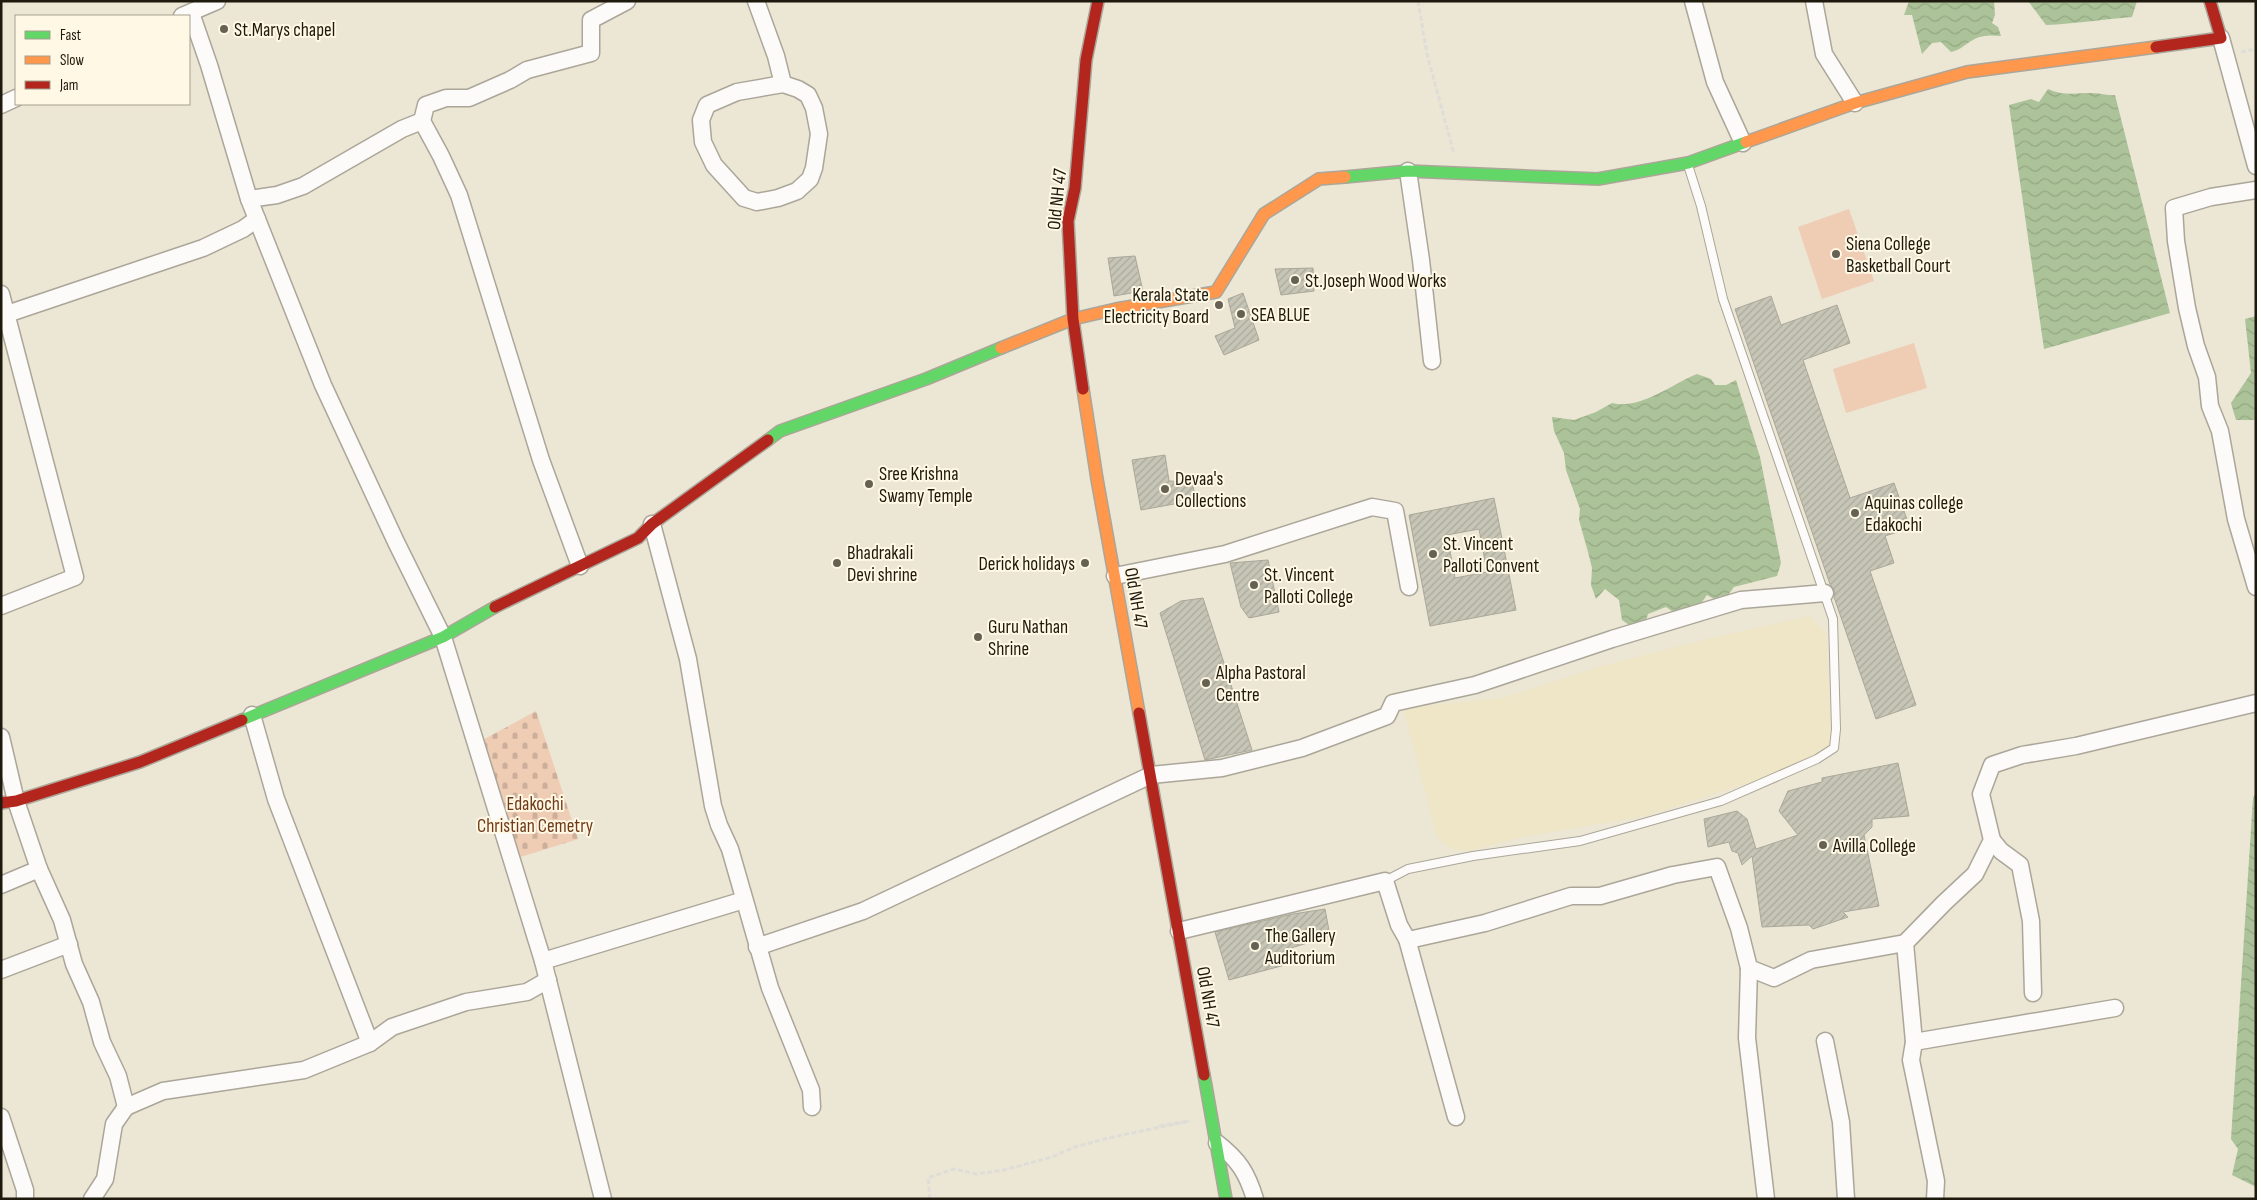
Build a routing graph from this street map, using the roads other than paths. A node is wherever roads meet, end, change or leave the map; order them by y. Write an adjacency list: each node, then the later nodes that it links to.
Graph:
1 (217, 1): 8 (street)
2 (627, 1): 15 (street)
3 (756, 1): 11 (street)
4 (1098, 1): 25 (street, Old NH 47)
5 (1693, 1): 16 (street)
6 (1814, 1): 13 (street)
7 (2210, 1): 10 (street)
8 (187, 14)
9 (190, 21): 21 (street)
10 (2221, 38): 13 (street); 18 (street)
11 (783, 84): 11 (street)
12 (15, 99): 14 (street)
13 (1855, 103): 16 (street)
14 (1, 106)
15 (422, 121): 21 (street); 28 (street)
16 (1742, 144): 17 (street)
17 (1688, 163): 19 (street); 32 (lane)
18 (2256, 166)
19 (1408, 171): 25 (street); 26 (street)
20 (2256, 190): 31 (street)
21 (249, 199): 22 (street)
22 (257, 220): 24 (street); 34 (street)
23 (1, 294): 24 (street)
24 (4, 316): 33 (street)
25 (1073, 319): 27 (street); 29 (street, Old NH 47)
26 (1432, 361)
27 (652, 524): 28 (street); 44 (street)
28 (580, 566): 34 (street)
29 (1115, 576): 30 (street); 38 (street, Old NH 47)
30 (1410, 587)
31 (2256, 587)
32 (1824, 593): 38 (street); 42 (lane)
33 (1, 606)
34 (443, 637): 36 (street); 50 (street)
35 (2256, 702): 40 (street)
36 (252, 715): 39 (street); 58 (street)
37 (1, 737): 39 (street)
38 (1152, 775): 45 (street, Old NH 47); 49 (street)
39 (9, 802): 41 (street)
40 (1992, 840): 48 (street); 54 (street)
41 (39, 869): 43 (street); 47 (street)
42 (1385, 881): 45 (street); 46 (street)
43 (1, 885)
44 (744, 900): 49 (street); 50 (street)
45 (1179, 932): 63 (street, Old NH 47)
46 (1407, 939): 51 (street); 62 (street)
47 (69, 944): 52 (street); 59 (street)
48 (1905, 944): 51 (street); 57 (street)
49 (757, 947): 60 (street)
50 (543, 961): 53 (street)
51 (1749, 968): 70 (street)
52 (1, 970)
53 (548, 980): 58 (street); 66 (street)
54 (2032, 993)
55 (2115, 1008): 57 (street)
56 (1825, 1041): 71 (street)
57 (1914, 1042): 72 (street)
58 (370, 1044): 59 (street)
59 (126, 1107): 65 (street)
60 (812, 1107)
61 (1, 1117): 64 (street)
62 (1456, 1117)
63 (1218, 1143): 67 (street); 68 (street, Old NH 47); 69 (street)
64 (25, 1199)
65 (92, 1199)
66 (603, 1199)
67 (1213, 1199)
68 (1226, 1199)
69 (1255, 1199)
70 (1766, 1199)
71 (1846, 1199)
72 (1935, 1199)

